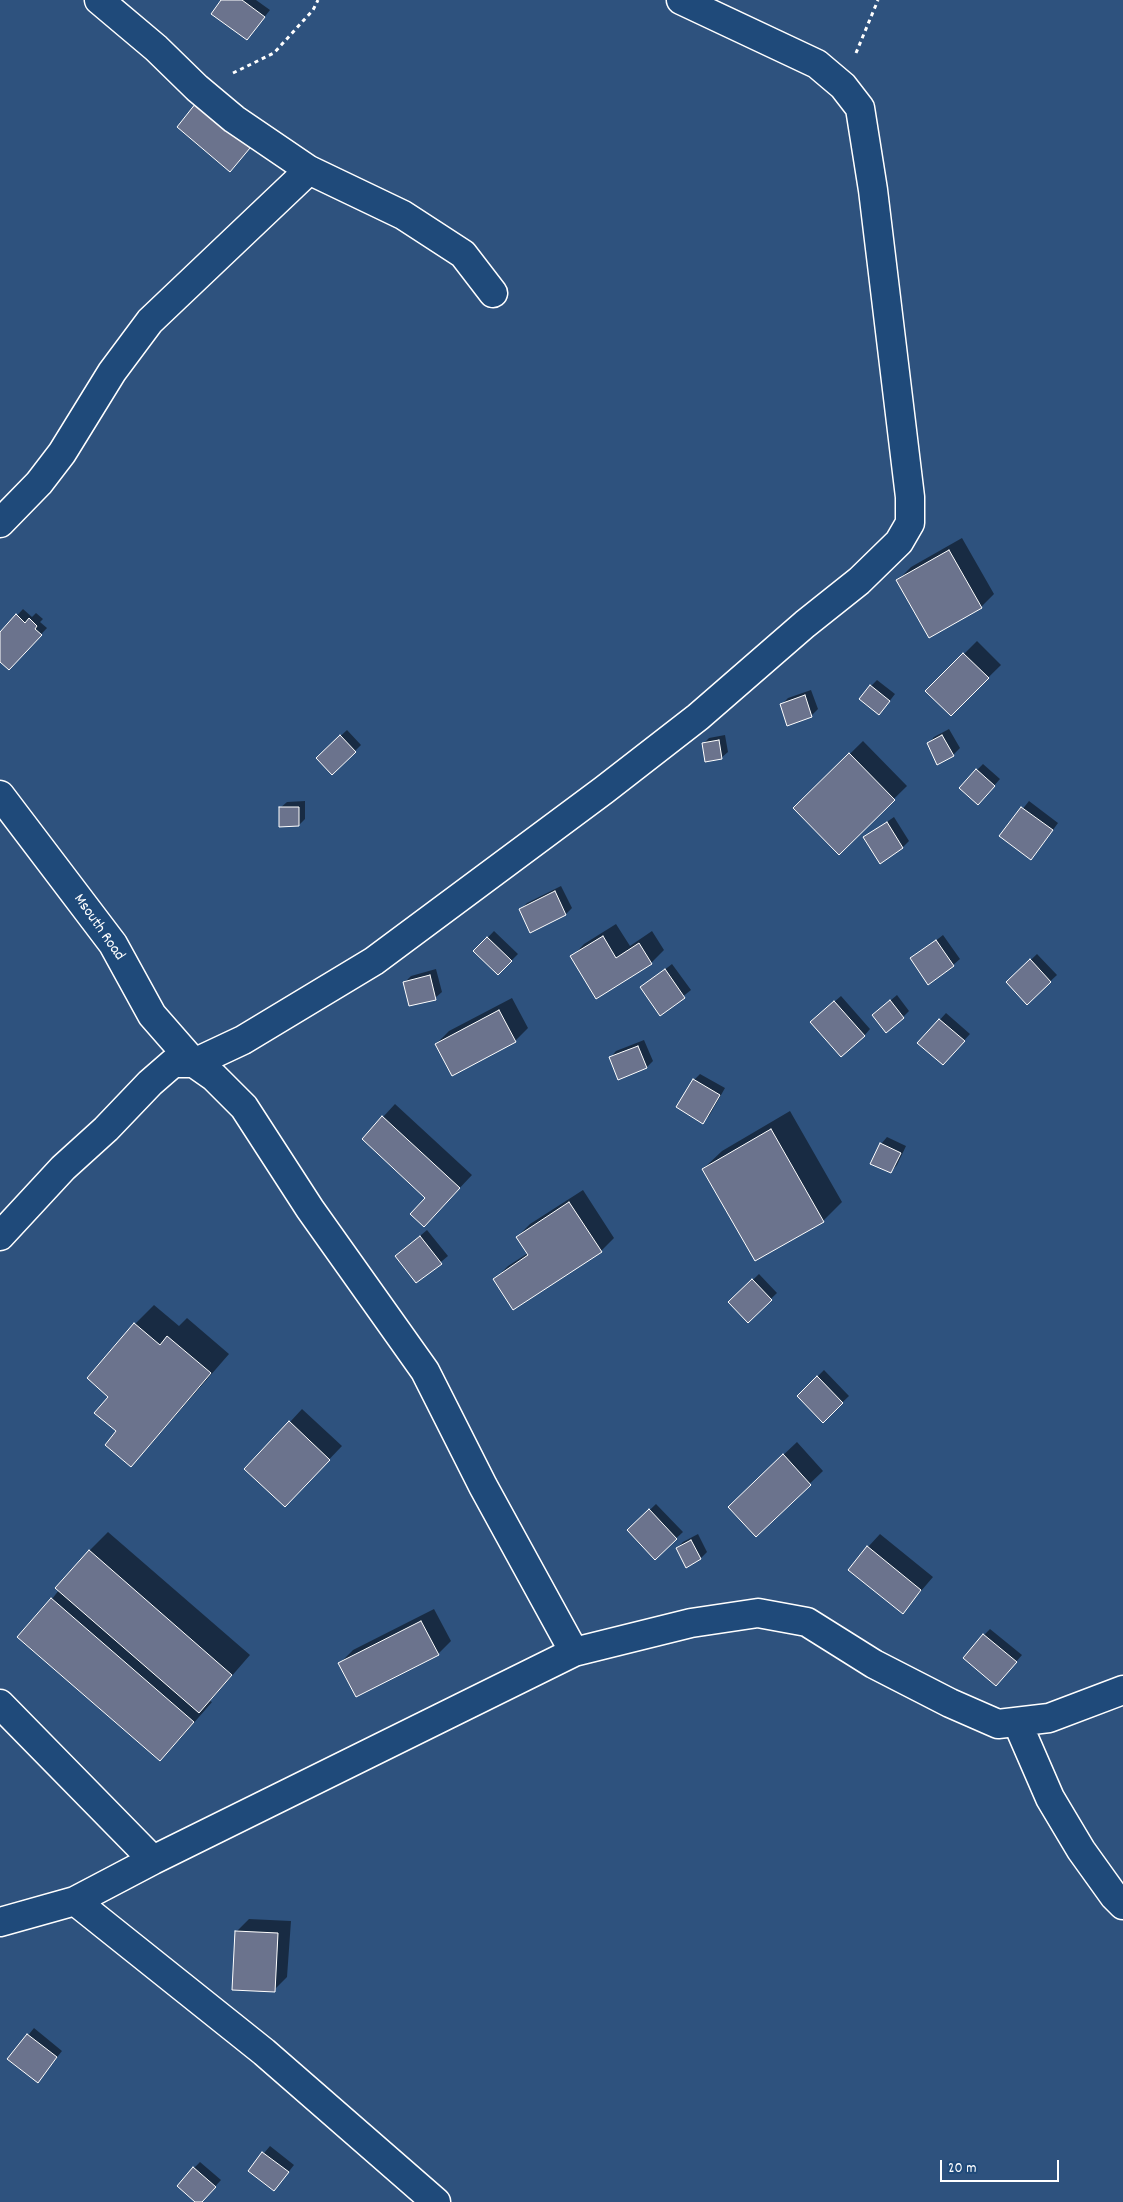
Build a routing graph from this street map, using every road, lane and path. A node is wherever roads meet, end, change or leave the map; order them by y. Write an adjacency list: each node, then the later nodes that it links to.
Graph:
1 (99, 0): 6 (street)
2 (318, 0): 6 (path)
3 (681, 0): 5 (street)
4 (878, 0): 5 (path)
5 (842, 86): 11 (street)
6 (198, 88): 7 (street)
7 (309, 170): 8 (street); 9 (street)
8 (494, 293)
9 (0, 523)
10 (0, 795): 11 (street, Msouth Road)
11 (194, 1063): 12 (street); 13 (street, Msouth Road)
12 (0, 1236)
13 (574, 1652): 16 (street); 17 (street)
14 (1123, 1690): 16 (street)
15 (0, 1704): 17 (street)
16 (1017, 1722): 19 (street)
17 (152, 1860): 18 (street)
18 (75, 1901): 20 (street); 21 (street)
19 (1123, 1905)
20 (0, 1922)
21 (421, 2197)

